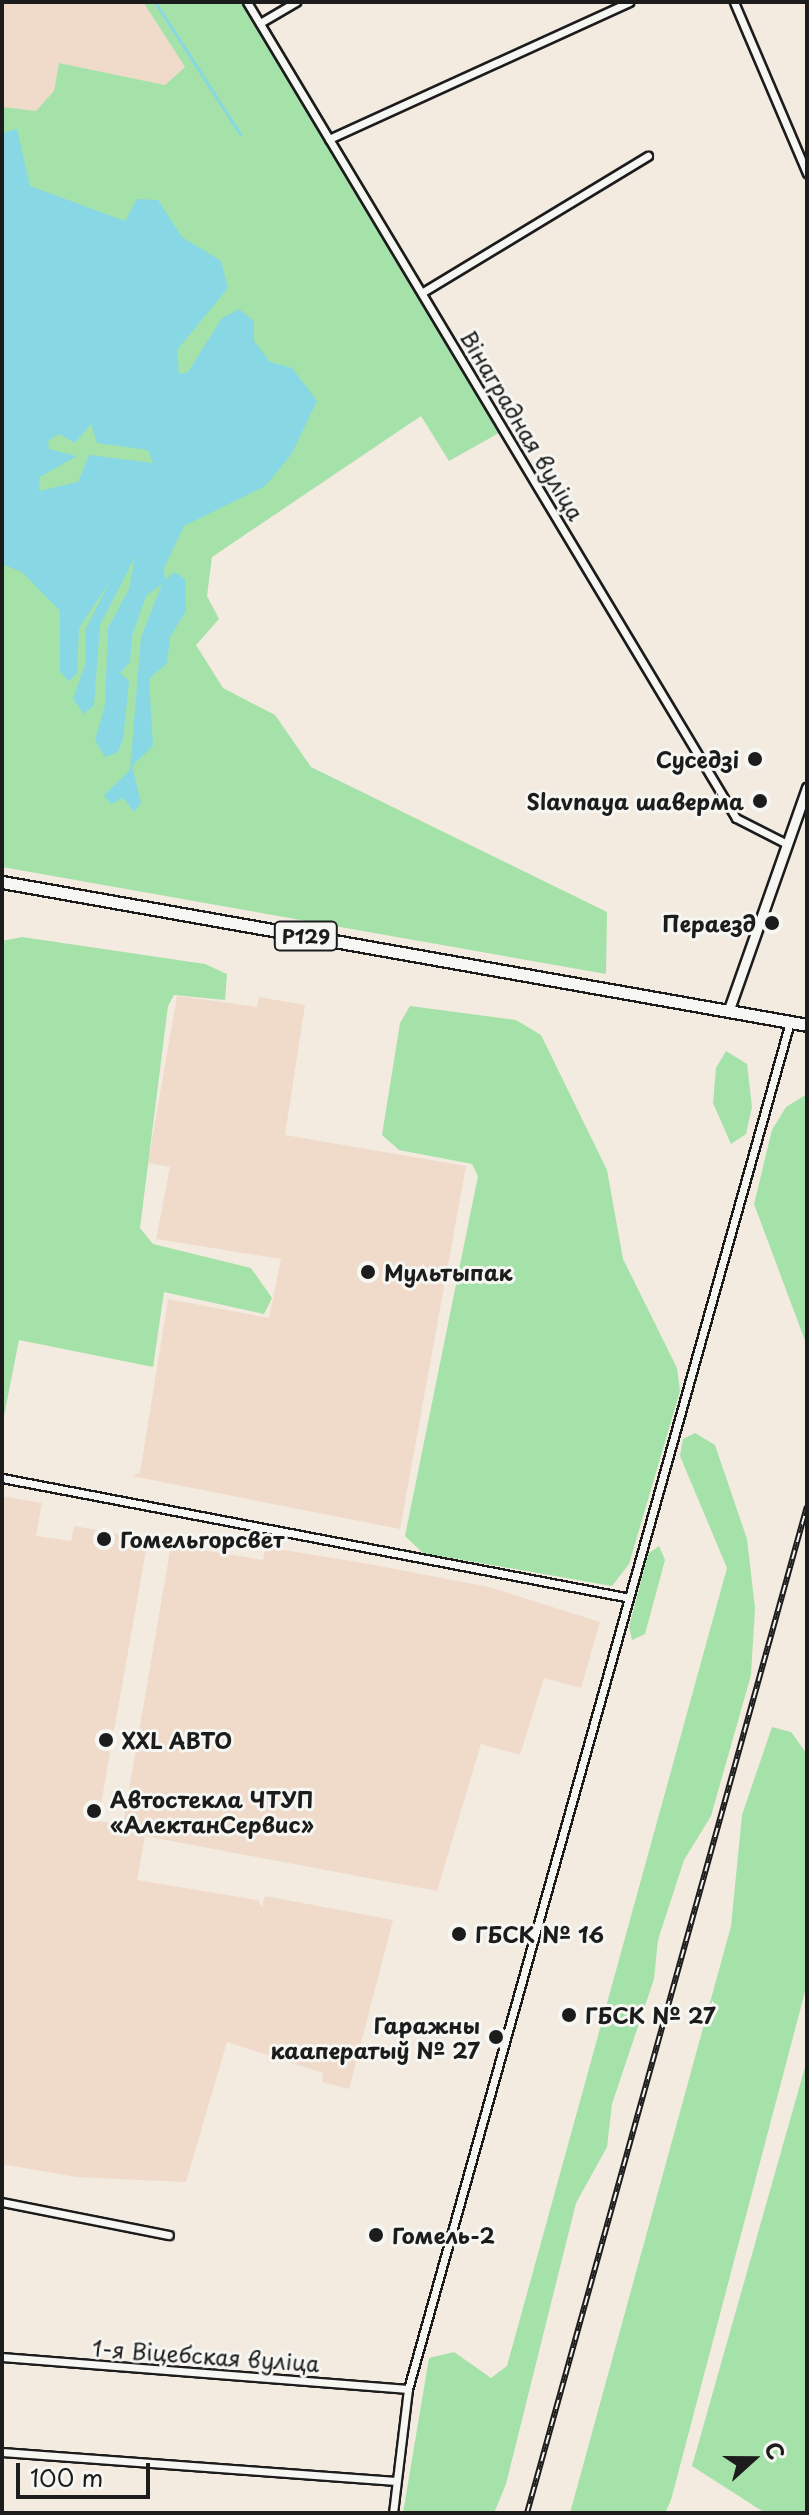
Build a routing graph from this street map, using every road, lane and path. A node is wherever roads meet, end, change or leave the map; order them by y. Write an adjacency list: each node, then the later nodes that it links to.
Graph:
1 (247, 2): 5 (street, Вінаградная вуліца)
2 (296, 2): 5 (street)
3 (629, 2): 6 (street)
4 (734, 2): 8 (street)
5 (260, 23): 6 (street, Вінаградная вуліца)
6 (329, 139): 9 (street, Вінаградная вуліца)
7 (648, 156): 9 (street)
8 (807, 173)
9 (423, 292): 11 (street, Вінаградная вуліца)
10 (807, 788): 11 (street)
11 (787, 844): 13 (street)
12 (2, 882): 13 (main road, Р129)
13 (728, 1012): 14 (main road, Р129)
14 (790, 1022): 15 (main road, Р129); 17 (street)
15 (807, 1025)
16 (2, 1478): 17 (street)
17 (625, 1597): 21 (street)
18 (2, 2202): 19 (street)
19 (169, 2235)
20 (2, 2357): 21 (street, 1-я Віцебская вуліца)
21 (408, 2389): 23 (street)
22 (2, 2452): 23 (street)
23 (396, 2481): 24 (street)
24 (393, 2513)

